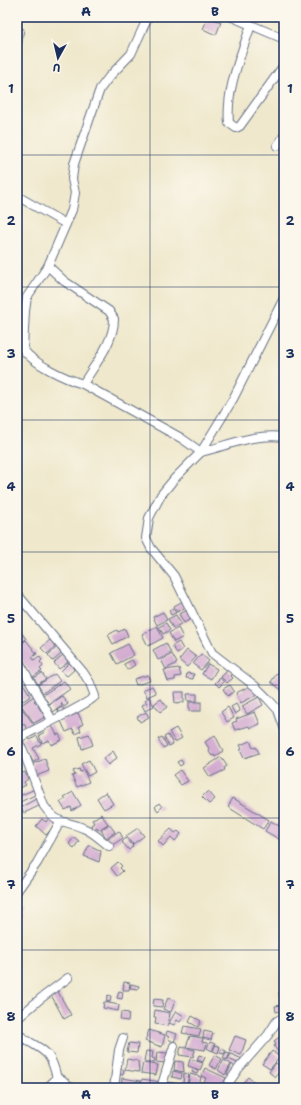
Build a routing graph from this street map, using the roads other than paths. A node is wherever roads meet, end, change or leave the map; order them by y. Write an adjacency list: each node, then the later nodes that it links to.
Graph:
1 (148, 17): 9 (street)
2 (232, 17): 3 (street)
3 (251, 26): 4 (street); 5 (street)
4 (284, 39)
5 (284, 65)
6 (284, 136): 7 (street)
7 (277, 146)
8 (17, 196): 9 (street)
9 (66, 224): 10 (street)
10 (48, 266): 12 (street); 12 (street)
11 (284, 298): 14 (street)
12 (83, 384): 14 (street)
13 (284, 437): 14 (street)
14 (201, 452): 18 (street)
15 (17, 594): 17 (street)
16 (17, 658): 17 (street)
17 (52, 720): 19 (street)
18 (284, 727)
19 (17, 740): 20 (street)
20 (60, 822): 21 (street); 22 (street)
21 (109, 846)
22 (17, 891)
23 (68, 978): 25 (street)
24 (284, 1017): 34 (street)
25 (17, 1019)
26 (17, 1033): 29 (street)
27 (123, 1038): 32 (street)
28 (174, 1046): 33 (street)
29 (57, 1079): 30 (street); 31 (street)
30 (47, 1088)
31 (72, 1088)
32 (114, 1088)
33 (161, 1088)
34 (225, 1088)

